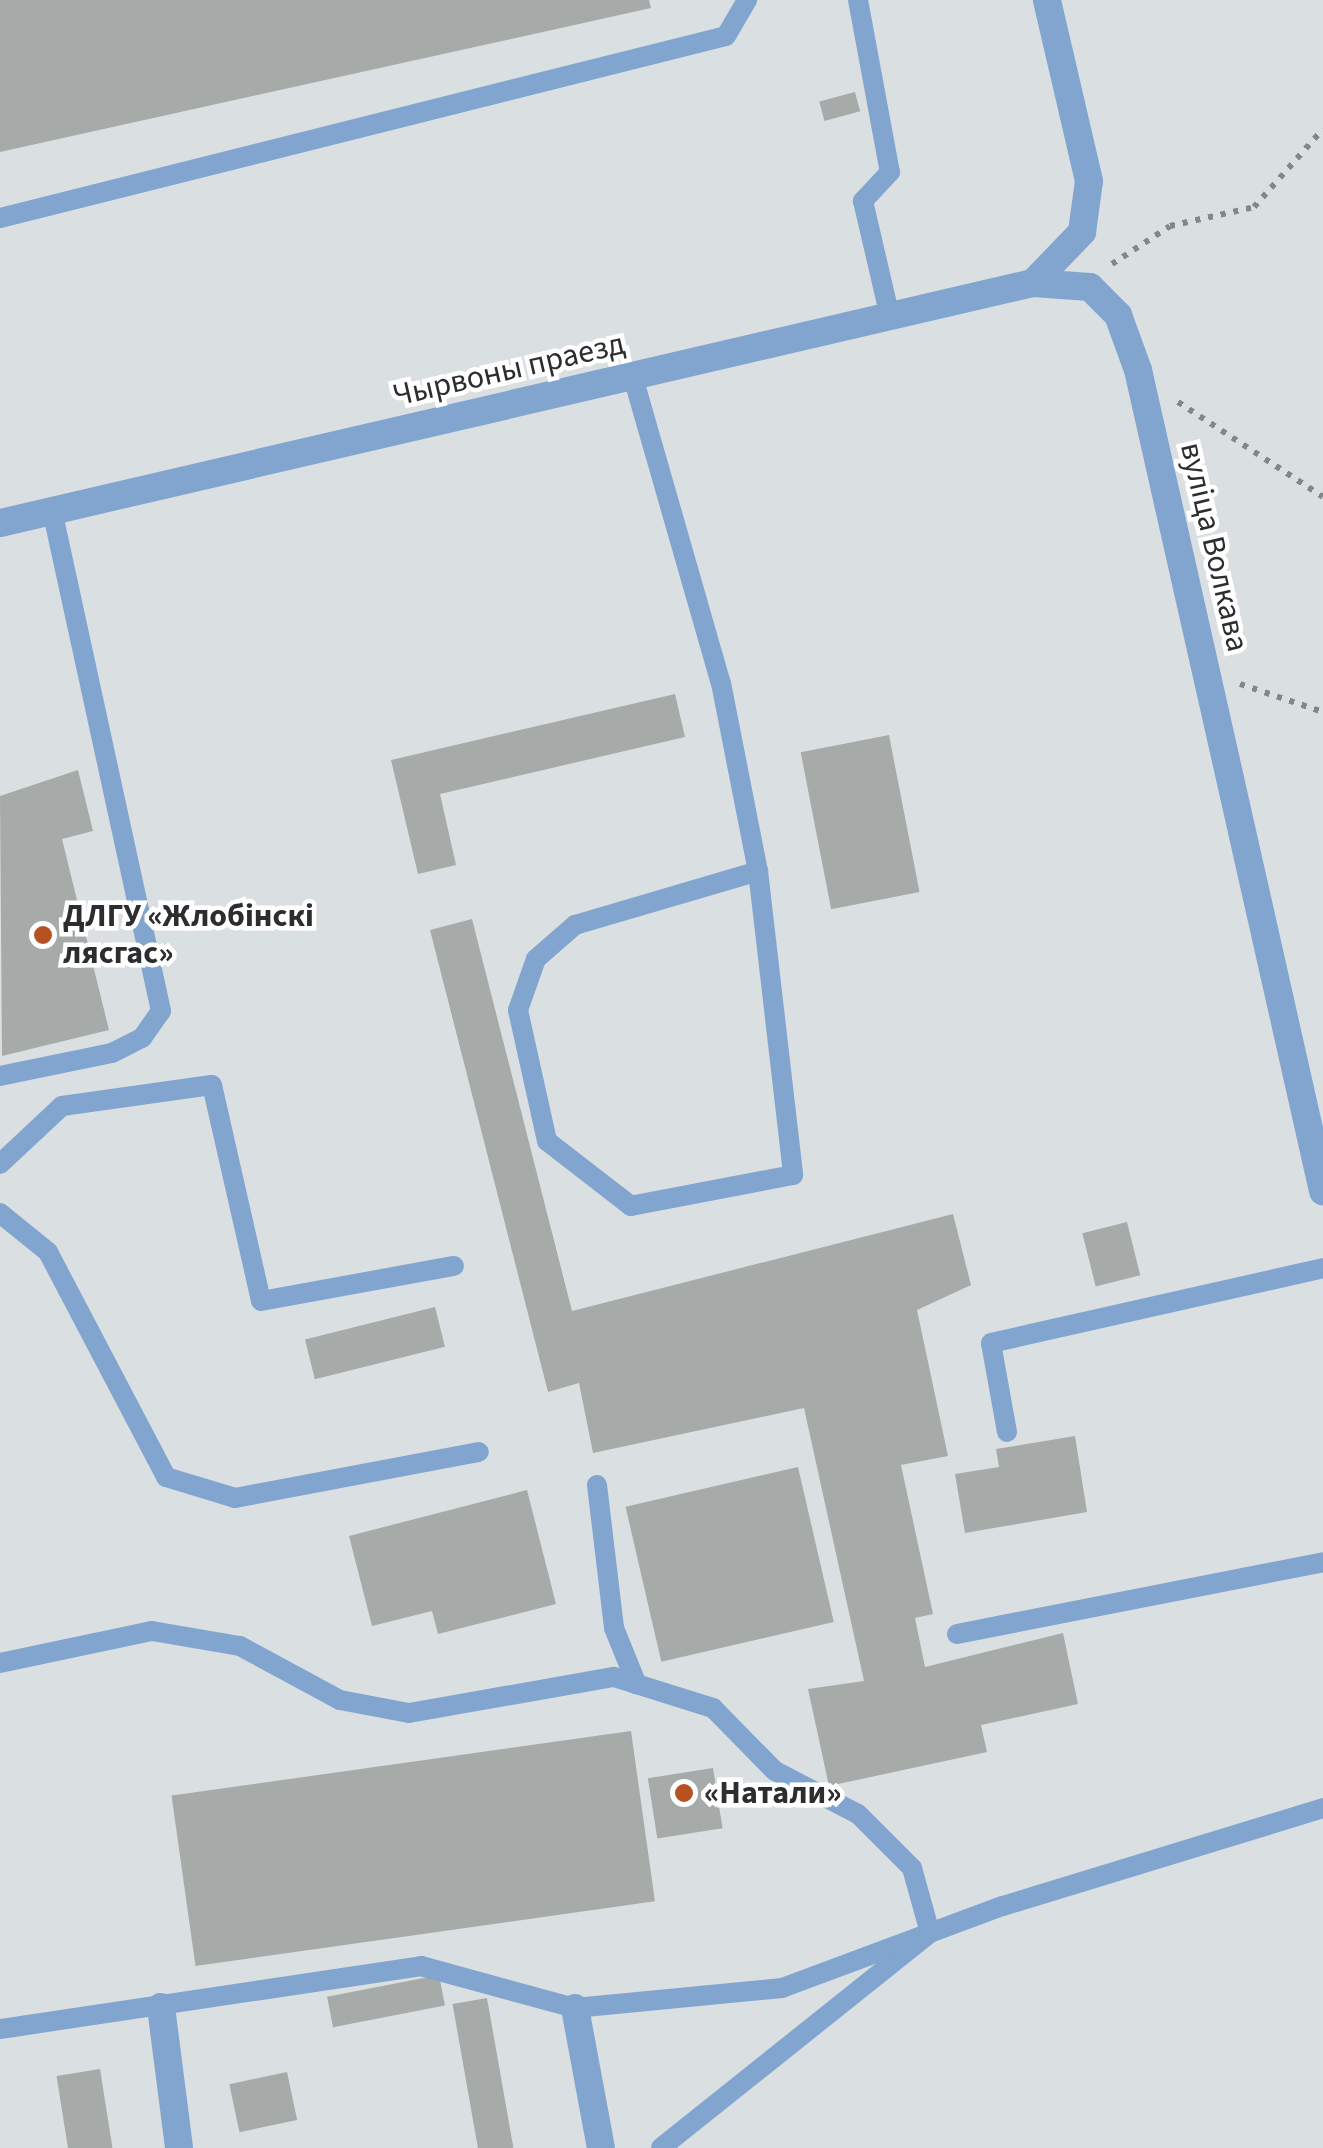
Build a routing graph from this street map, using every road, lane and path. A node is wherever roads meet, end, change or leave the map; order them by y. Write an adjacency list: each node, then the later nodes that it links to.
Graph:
1 (747, 0): 5 (lane)
2 (858, 0): 8 (lane)
3 (1047, 0): 6 (street)
4 (1323, 129): 7 (path)
5 (0, 218)
6 (1034, 283): 7 (street); 8 (street, Чырвоны праезд)
7 (1090, 287): 9 (street, вуліца Волкава)
8 (890, 316): 10 (street, Чырвоны праезд)
9 (1138, 370): 11 (path); 14 (street, вуліца Волкава)
10 (633, 377): 12 (street, Чырвоны праезд); 16 (lane)
11 (1323, 497)
12 (52, 510): 13 (street, Чырвоны праезд); 17 (lane)
13 (0, 522)
14 (1207, 678): 15 (path); 19 (street, вуліца Волкава)
15 (1323, 712)
16 (758, 871): 16 (lane)
17 (0, 1076)
18 (0, 1164): 21 (lane)
19 (1323, 1192)
20 (0, 1213): 24 (lane)
21 (454, 1266)
22 (1323, 1268): 23 (lane)
23 (1008, 1432)
24 (478, 1452)
25 (597, 1485): 29 (lane)
26 (1323, 1562): 27 (lane)
27 (958, 1634)
28 (0, 1663): 29 (lane)
29 (638, 1685): 31 (lane)
30 (1323, 1808): 31 (lane)
31 (930, 1934): 33 (lane); 37 (lane)
32 (161, 2006): 33 (lane); 34 (lane); 35 (street)
33 (575, 2008): 36 (street)
34 (0, 2028)
35 (179, 2148)
36 (600, 2148)
37 (661, 2148)

